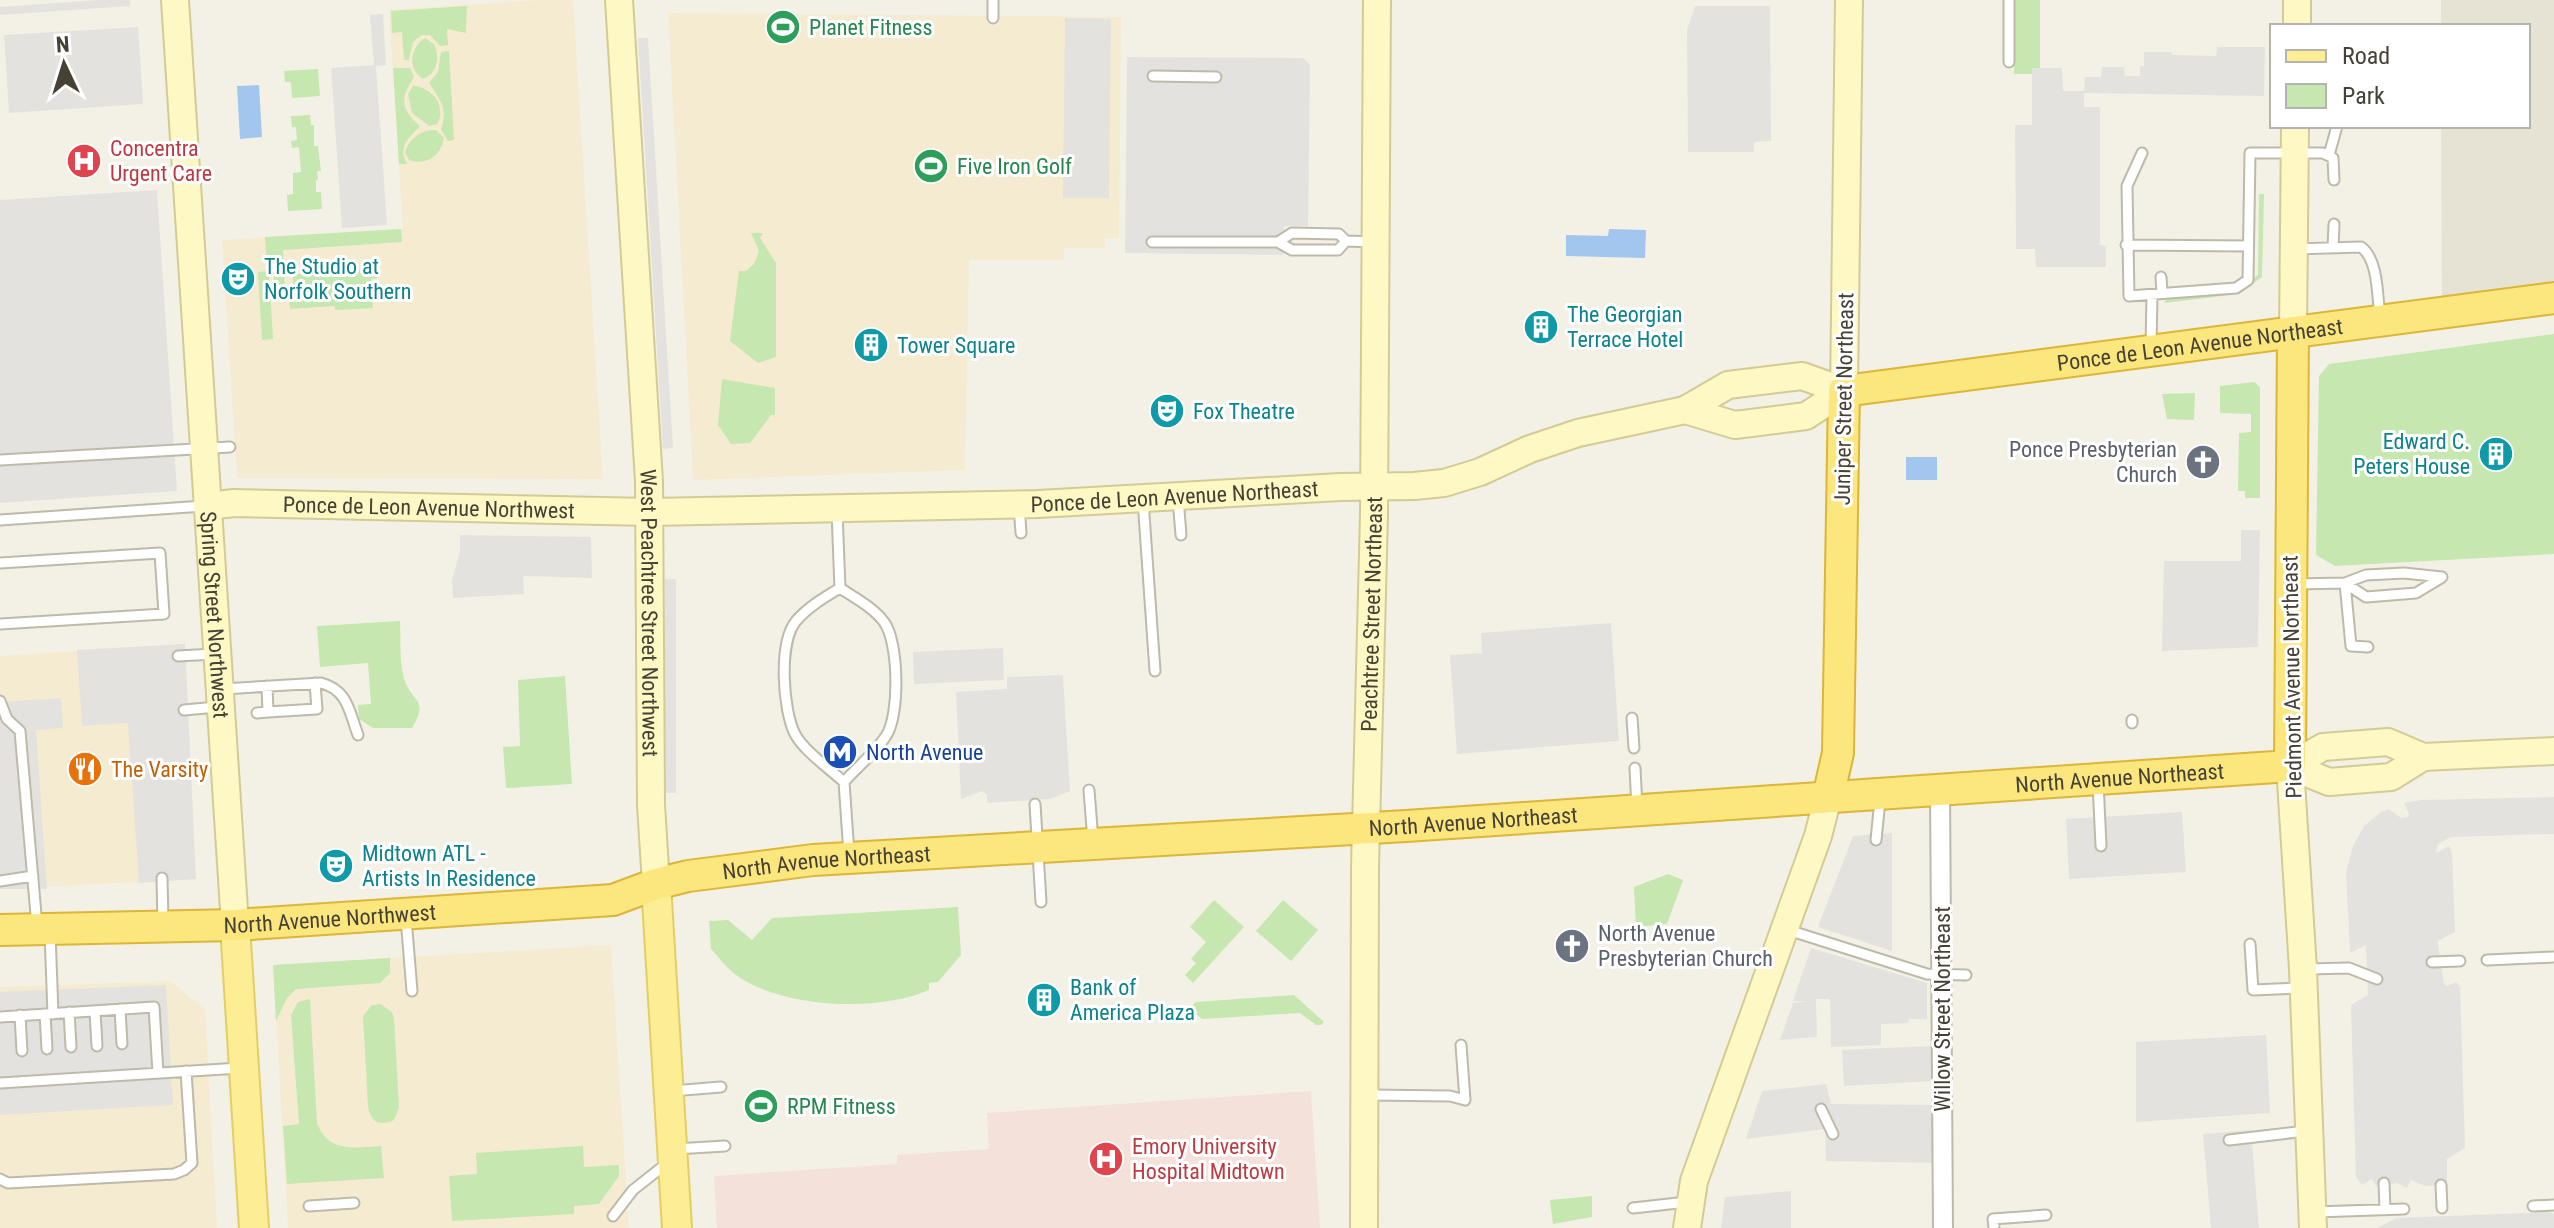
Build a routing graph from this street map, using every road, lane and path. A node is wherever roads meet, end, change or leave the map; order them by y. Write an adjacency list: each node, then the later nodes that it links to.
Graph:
1 (175, 0): 38 (main road, Spring Street Northwest)
2 (619, 0): 46 (main road, West Peachtree Street Northwest)
3 (993, 0): 8 (lane)
4 (1377, 0): 23 (main road, Peachtree Street Northeast)
5 (1849, 0): 36 (main road, Juniper Street Northeast)
6 (2009, 0): 10 (lane)
7 (2297, 0): 9 (main road)
8 (993, 18)
9 (2297, 24)
10 (2009, 62)
11 (1153, 76): 12 (lane)
12 (1216, 77)
13 (2295, 128): 16 (main road, Piedmont Avenue Northeast)
14 (2336, 128): 17 (lane)
15 (2142, 153): 24 (lane)
16 (2295, 153): 17 (lane); 25 (lane); 27 (main road, Piedmont Avenue Northeast)
17 (2329, 155): 18 (lane)
18 (2334, 180)
19 (2334, 224): 26 (lane)
20 (1346, 241): 22 (lane); 22 (lane); 23 (lane)
21 (1152, 242): 22 (lane)
22 (1278, 242)
23 (1377, 242): 40 (main road, Peachtree Street Northeast)
24 (2126, 245): 25 (lane); 31 (lane)
25 (2248, 246): 30 (lane)
26 (2333, 248): 27 (lane); 33 (lane)
27 (2294, 249): 34 (main road, Piedmont Avenue Northeast)
28 (2161, 277): 31 (lane)
29 (2192, 278): 30 (lane)
30 (2192, 291): 31 (lane)
31 (2157, 294): 35 (lane)
32 (2554, 298): 33 (highway, Ponce de Leon Avenue Northeast)
33 (2380, 321): 34 (highway, Ponce de Leon Avenue Northeast)
34 (2293, 332): 35 (highway, Ponce de Leon Avenue Northeast); 52 (highway, Piedmont Avenue Northeast)
35 (2151, 350): 36 (highway, Ponce de Leon Avenue Northeast)
36 (1844, 391): 37 (main road, Ponce de Leon Avenue Northeast); 37 (main road, Ponce de Leon Avenue Northeast); 76 (highway, Juniper Street Northeast)
37 (1685, 410): 40 (main road, Ponce de Leon Avenue Northeast)
38 (217, 448): 39 (lane); 44 (main road, Spring Street Northwest)
39 (0, 460)
40 (1374, 487): 41 (main road, Ponce de Leon Avenue Northeast); 79 (main road, Peachtree Street Northeast)
41 (1178, 498): 42 (main road, Ponce de Leon Avenue Northeast); 49 (lane)
42 (1143, 500): 43 (main road, Ponce de Leon Avenue Northeast); 58 (lane)
43 (1019, 505): 45 (main road, Ponce de Leon Avenue Northeast); 48 (lane)
44 (207, 506): 46 (main road, Ponce de Leon Avenue Northwest); 47 (lane); 56 (main road, Spring Street Northwest)
45 (837, 508): 46 (main road, Ponce de Leon Avenue Northeast); 53 (lane)
46 (650, 512): 88 (main road, West Peachtree Street Northwest)
47 (0, 520)
48 (1021, 533)
49 (1181, 535)
50 (0, 563): 54 (lane)
51 (2345, 583): 51 (lane); 52 (lane); 55 (lane)
52 (2291, 584): 69 (highway, Piedmont Avenue Northeast)
53 (840, 588): 72 (lane); 72 (lane)
54 (0, 624)
55 (2368, 647)
56 (217, 654): 57 (lane); 61 (main road, Spring Street Northwest)
57 (178, 656)
58 (1155, 671)
59 (315, 683): 60 (lane); 60 (lane); 65 (lane)
60 (267, 686): 61 (lane)
61 (220, 698): 63 (lane); 91 (main road, Spring Street Northwest)
62 (0, 701): 85 (lane)
63 (184, 710)
64 (1632, 718): 66 (lane)
65 (358, 735)
66 (1634, 748)
67 (2554, 751): 68 (main road, North Avenue Northeast)
68 (2423, 757): 69 (main road, North Avenue Northeast); 69 (main road, North Avenue Northeast)
69 (2290, 766): 71 (highway, North Avenue Northeast); 103 (main road, Piedmont Avenue Northeast)
70 (1635, 768): 78 (lane)
71 (2098, 779): 73 (highway, North Avenue Northeast); 82 (lane)
72 (844, 782): 84 (lane)
73 (1940, 789): 75 (highway, North Avenue Northeast); 101 (street, Willow Street Northeast)
74 (1089, 790): 81 (lane)
75 (1880, 793): 76 (highway, North Avenue Northeast); 80 (lane)
76 (1828, 797): 78 (highway, North Avenue Northeast); 94 (main road)
77 (1035, 804): 83 (lane)
78 (1637, 811): 79 (highway, North Avenue Northeast)
79 (1367, 828): 81 (highway, North Avenue Northeast); 134 (main road, Peachtree Street Northeast)
80 (1876, 840)
81 (1093, 844): 83 (highway, North Avenue Northeast)
82 (2101, 846)
83 (1038, 847): 84 (highway, North Avenue Northeast); 89 (lane)
84 (849, 858): 88 (highway, North Avenue Northeast)
85 (33, 876): 87 (lane); 93 (lane)
86 (162, 878): 92 (lane)
87 (0, 881)
88 (656, 884): 90 (highway, North Avenue Northwest); 133 (main road, West Peachtree Street Northwest)
89 (1041, 902)
90 (406, 914): 91 (highway, North Avenue Northwest); 105 (lane)
91 (235, 925): 92 (highway, North Avenue Northwest); 121 (main road, Spring Street Northwest)
92 (164, 927): 93 (highway, North Avenue Northwest)
93 (44, 929): 95 (highway, North Avenue Northwest); 109 (lane)
94 (1785, 929): 101 (lane); 144 (main road)
95 (0, 930)
96 (2250, 944): 103 (lane)
97 (2554, 957): 98 (lane)
98 (2487, 960)
99 (2460, 961): 100 (lane)
100 (2432, 962)
101 (1942, 975): 102 (lane); 160 (street, Willow Street Northeast)
102 (1966, 975)
103 (2304, 978): 104 (lane); 136 (main road, Piedmont Avenue Northeast)
104 (2377, 979)
105 (412, 991)
106 (120, 1009): 107 (lane); 112 (lane); 125 (lane)
107 (95, 1011): 108 (lane); 114 (lane)
108 (69, 1012): 109 (lane); 115 (lane)
109 (49, 1014): 110 (lane); 116 (lane)
110 (20, 1015): 111 (lane); 117 (lane)
111 (0, 1017)
112 (122, 1044)
113 (1461, 1045): 134 (lane)
114 (97, 1046)
115 (71, 1047)
116 (47, 1049)
117 (22, 1051)
118 (124, 1063): 126 (lane)
119 (98, 1065): 127 (lane)
120 (72, 1067): 128 (lane)
121 (246, 1067): 124 (lane); 156 (main road, Spring Street Northwest)
122 (48, 1068): 129 (lane)
123 (23, 1070): 130 (lane)
124 (186, 1071): 125 (lane); 141 (lane)
125 (158, 1073): 126 (lane)
126 (124, 1075): 127 (lane)
127 (99, 1077): 128 (lane)
128 (73, 1078): 129 (lane)
129 (49, 1080): 130 (lane)
130 (24, 1082): 131 (lane)
131 (0, 1083)
132 (721, 1087): 133 (lane)
133 (668, 1091): 140 (main road, West Peachtree Street Northwest)
134 (1365, 1095): 158 (main road, Peachtree Street Northeast)
135 (1821, 1109): 137 (lane)
136 (2310, 1131): 138 (lane); 155 (main road, Piedmont Avenue Northeast)
137 (1833, 1134)
138 (2229, 1140)
139 (725, 1146): 140 (lane)
140 (672, 1154): 154 (lane); 157 (main road, West Peachtree Street Northwest)
141 (0, 1179)
142 (2384, 1183): 152 (lane)
143 (2441, 1185): 150 (lane)
144 (1691, 1202): 149 (lane); 159 (main road)
145 (354, 1203): 147 (lane)
146 (2554, 1205): 148 (lane)
147 (309, 1206)
148 (2533, 1206)
149 (1633, 1208)
150 (2442, 1208)
151 (2404, 1209): 152 (lane)
152 (2385, 1210): 155 (lane)
153 (2046, 1215): 161 (lane)
154 (613, 1216)
155 (2313, 1220)
156 (254, 1228)
157 (677, 1228)
158 (1364, 1228)
159 (1687, 1228)
160 (1943, 1228)
161 (1994, 1228)

